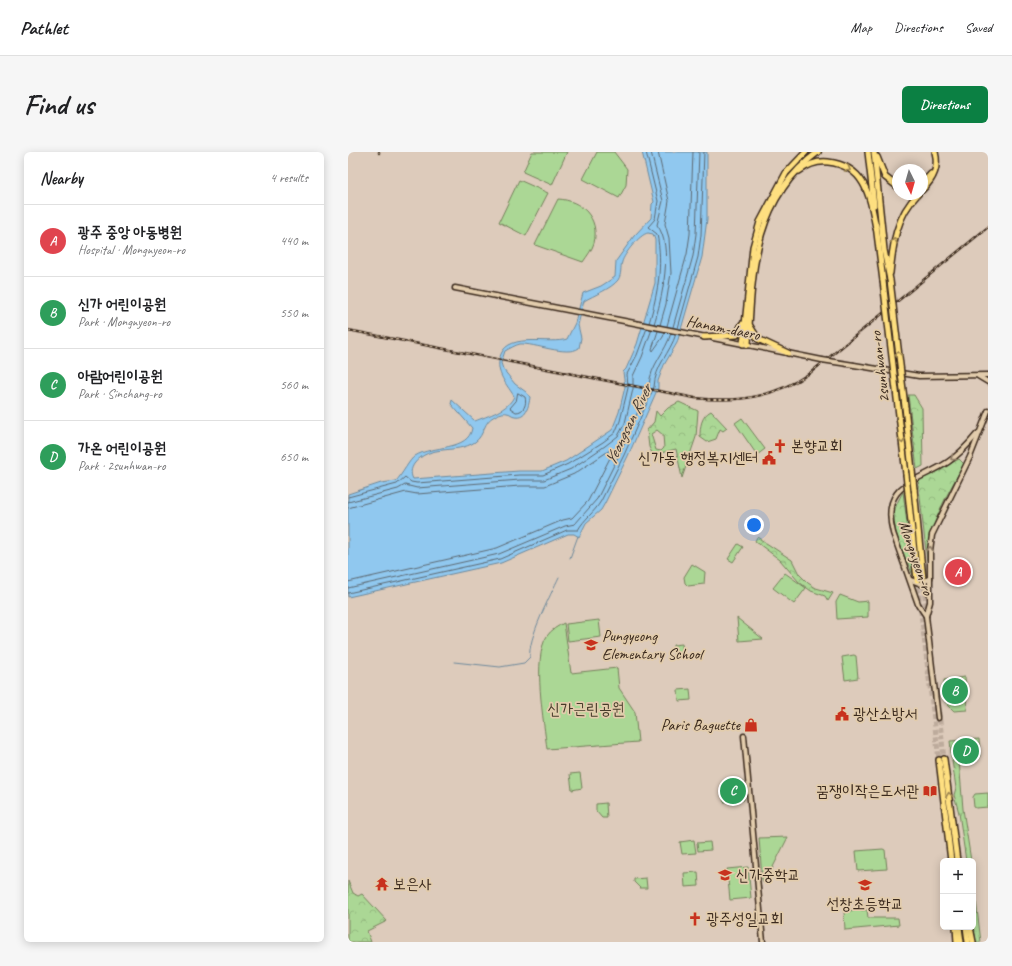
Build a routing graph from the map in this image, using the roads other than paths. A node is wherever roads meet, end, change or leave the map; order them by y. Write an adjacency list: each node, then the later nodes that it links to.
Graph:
1 (806, 152): 12 (highway)
2 (814, 152): 12 (highway)
3 (818, 152): 9 (highway)
4 (868, 152): 14 (highway, 2sunhwan-ro)
5 (874, 152): 10 (highway); 15 (highway, 2sunhwan-ro)
6 (931, 152): 8 (highway)
7 (935, 152): 11 (highway)
8 (928, 179)
9 (788, 181): 14 (highway, one-way to 14); 17 (highway)
10 (892, 183)
11 (928, 183)
12 (779, 185): 17 (highway)
13 (913, 200): 15 (highway, one-way to 13)
14 (876, 228): 15 (highway, 2sunhwan-ro, one-way to 15, bridge)
15 (890, 280)
16 (455, 288): 18 (main road, Hanam-daero)
17 (747, 315): 18 (highway); 19 (highway); 20 (highway)
18 (704, 337): 19 (main road, Hanam-daero)
19 (746, 345): 20 (main road, Hanam-daero)
20 (788, 353): 22 (main road, Hanam-daero, bridge)
21 (988, 375): 22 (main road, Hanam-daero)
22 (978, 376): 23 (main road)
23 (988, 382)
24 (988, 411): 25 (main road, Mongnyeon-ro)
25 (979, 430): 26 (main road, Mongnyeon-ro, one-way to 25); 27 (main road, Mongnyeon-ro, one-way to 27)
26 (930, 578): 27 (main road); 28 (main road, Mongnyeon-ro)
27 (910, 579): 28 (main road, Mongnyeon-ro)
28 (926, 616): 29 (main road, Mongnyeon-ro)
29 (938, 718)
30 (744, 736): 37 (main road)
31 (950, 858): 32 (highway, one-way to 31)
32 (959, 858)
33 (956, 930): 38 (highway)
34 (960, 930): 39 (highway)
35 (966, 930): 40 (highway)
36 (971, 930): 41 (highway)
37 (763, 942)
38 (957, 942)
39 (961, 942)
40 (968, 942)
41 (973, 942)

